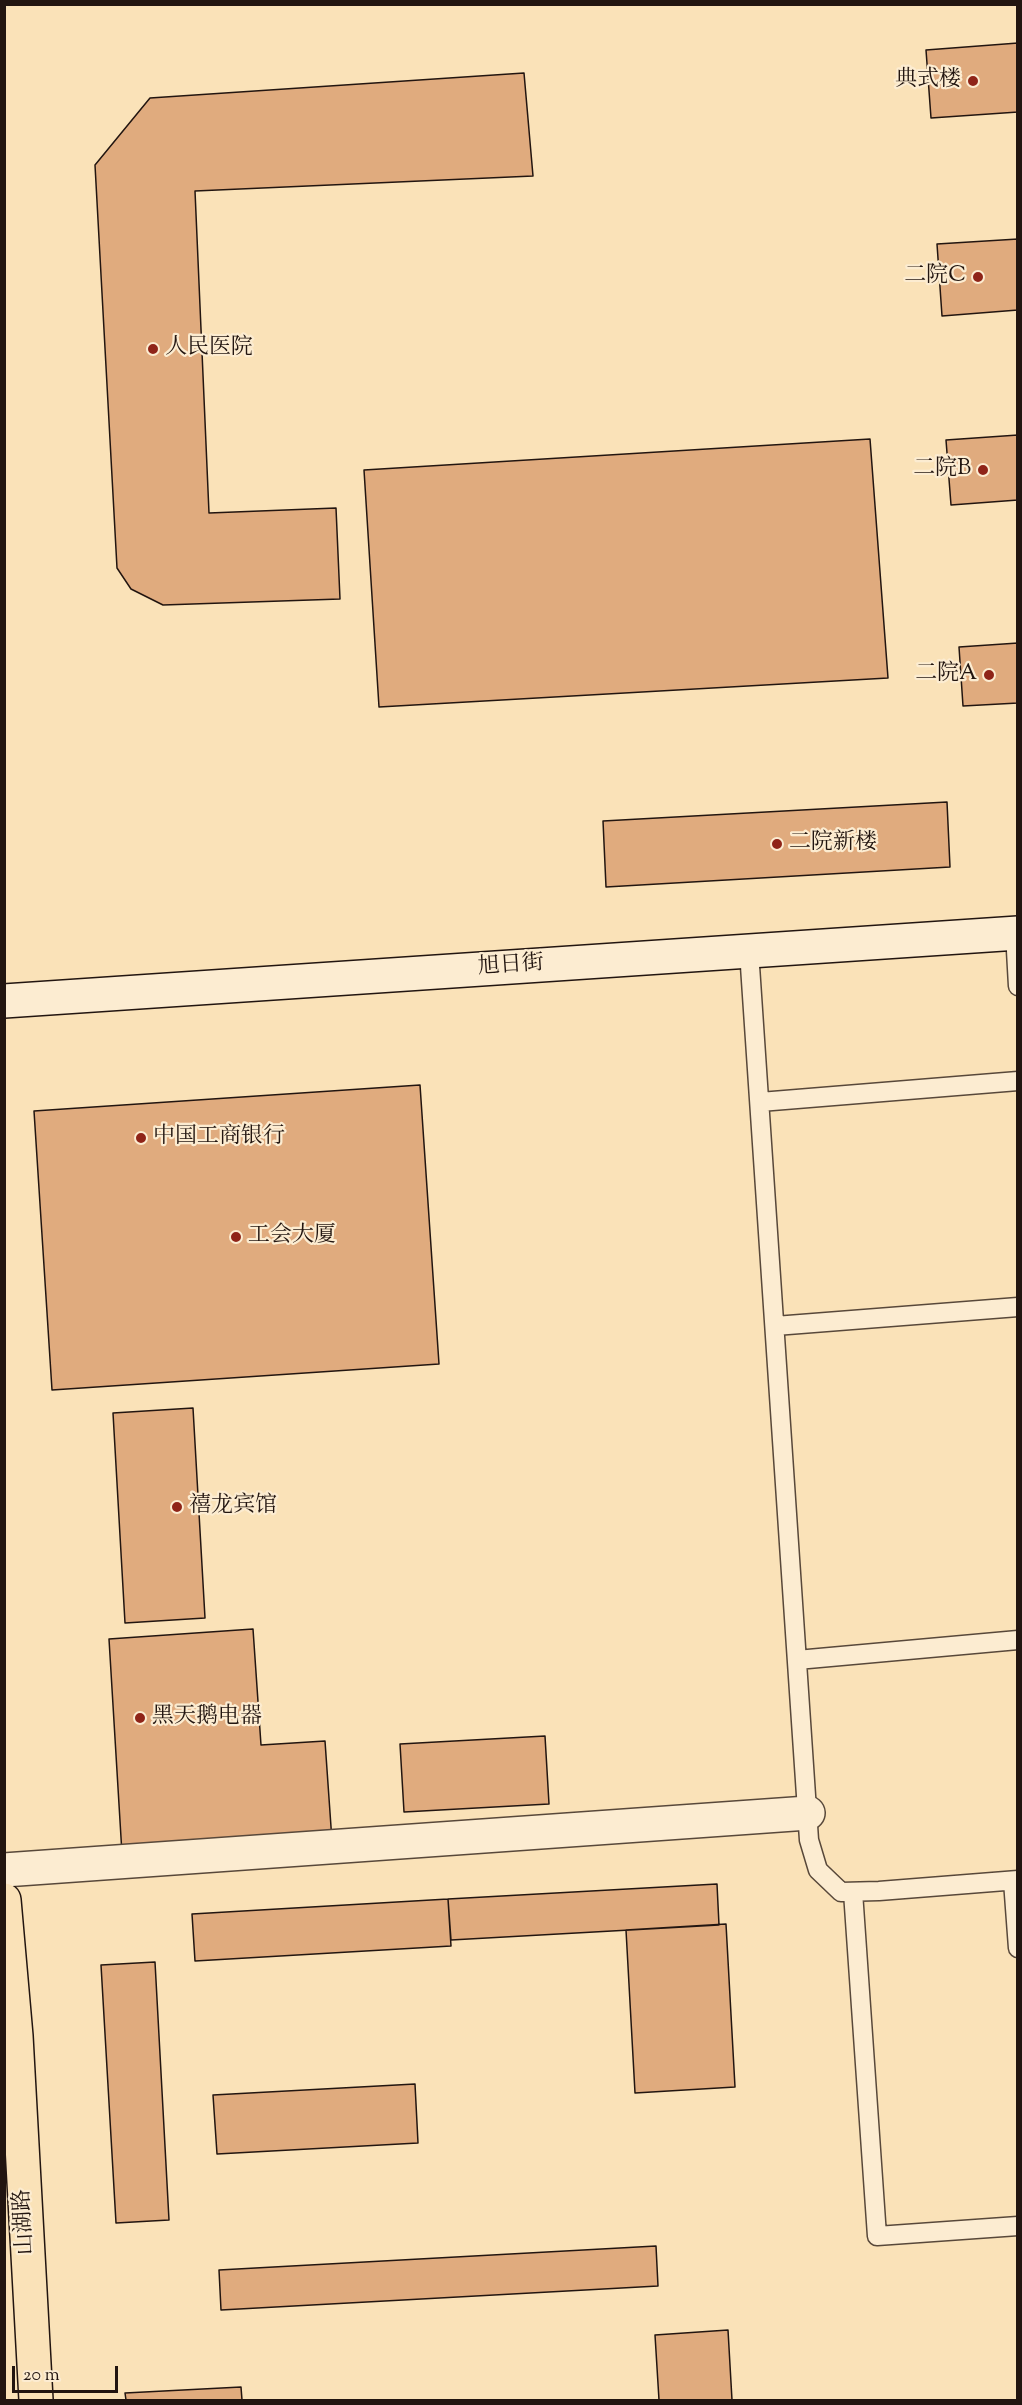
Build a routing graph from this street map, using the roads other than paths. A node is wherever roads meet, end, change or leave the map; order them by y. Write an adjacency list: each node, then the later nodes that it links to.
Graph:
1 (1016, 933): 2 (main road, 旭日街); 3 (lane)
2 (749, 951): 4 (main road, 旭日街); 6 (lane)
3 (1017, 986)
4 (4, 1001)
5 (1017, 1081): 6 (lane)
6 (760, 1102): 8 (lane)
7 (1017, 1307): 8 (lane)
8 (775, 1326): 10 (lane)
9 (1017, 1640): 10 (lane)
10 (797, 1660): 11 (lane)
11 (808, 1813): 12 (main road); 14 (lane)
12 (4, 1870)
13 (1015, 1881): 14 (lane); 16 (lane)
14 (853, 1892): 18 (lane)
15 (4, 1900): 17 (main road, 山湖路)
16 (1017, 1948)
17 (10, 2036): 19 (main road, 山湖路)
18 (1017, 2226)
19 (36, 2400)

